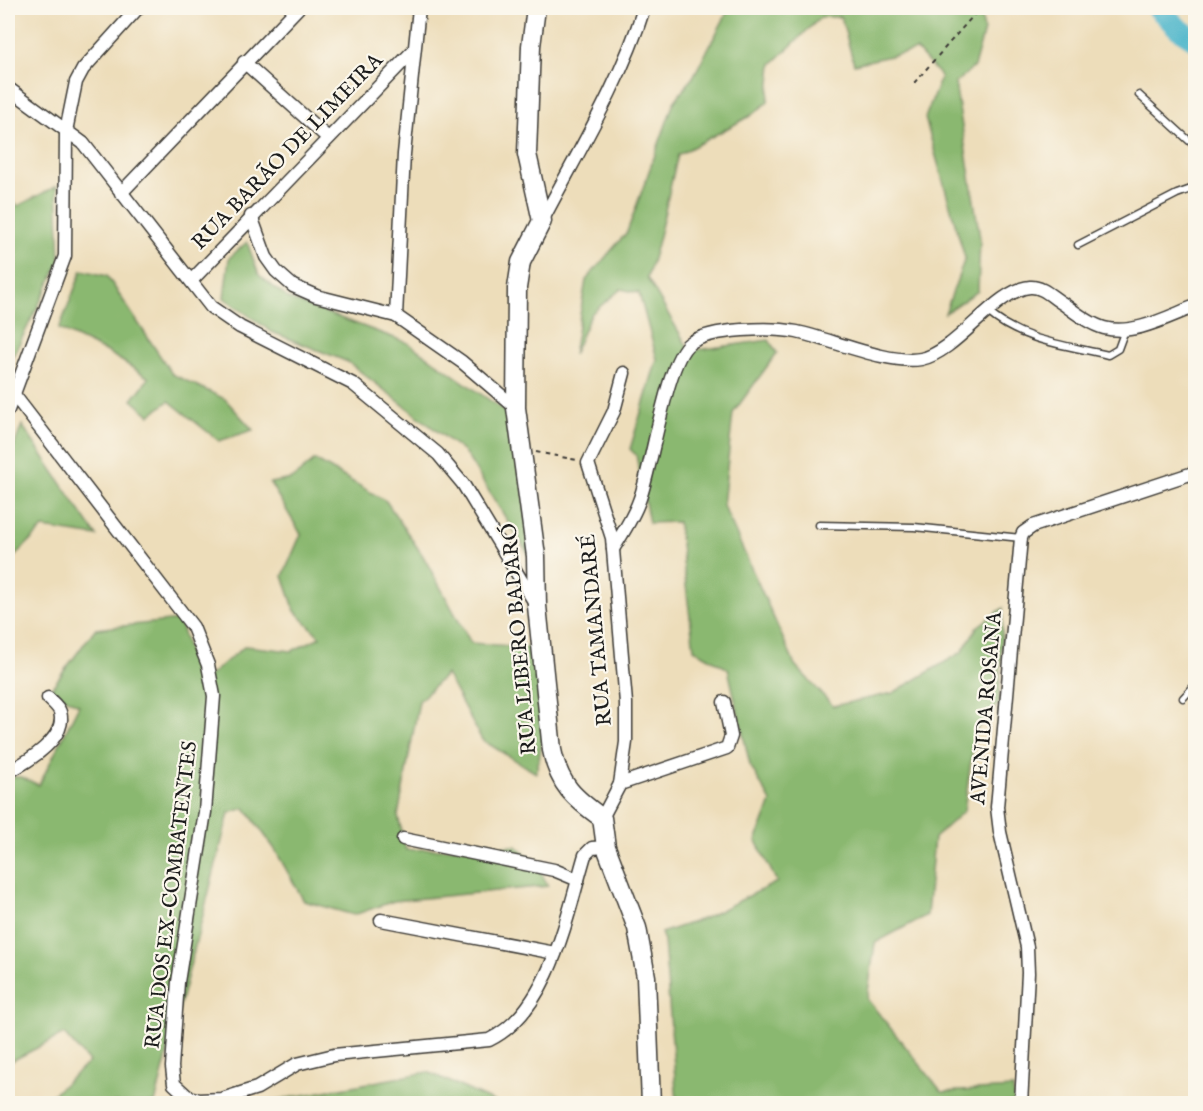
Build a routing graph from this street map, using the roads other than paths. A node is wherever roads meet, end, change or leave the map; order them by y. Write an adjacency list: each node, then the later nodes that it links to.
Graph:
1 (138, 8): 10 (street)
2 (298, 8): 7 (street)
3 (419, 8): 6 (street)
4 (536, 8): 16 (street)
5 (644, 8): 16 (street)
6 (414, 50): 11 (street, RUA BARÃO DE LIMEIRA); 21 (street)
7 (244, 62): 11 (street); 14 (street)
8 (8, 88): 10 (street)
9 (1139, 95): 12 (lane)
10 (66, 130): 14 (street); 24 (street)
11 (328, 138): 15 (street, RUA BARÃO DE LIMEIRA)
12 (1196, 147)
13 (1196, 190): 17 (lane)
14 (121, 193): 18 (street)
15 (251, 216): 18 (street, RUA BARÃO DE LIMEIRA); 21 (street)
16 (542, 221): 25 (street, RUA LIBERO BADARÓ)
17 (1078, 245)
18 (190, 281): 31 (street)
19 (1196, 306): 22 (street)
20 (988, 312): 22 (street); 22 (lane); 30 (street)
21 (396, 316): 25 (street)
22 (1125, 329)
23 (624, 373): 30 (street, RUA TAMANDARÉ)
24 (11, 391): 26 (street); 43 (street, RUA DOS EX-COMBATENTES)
25 (516, 408): 31 (street, RUA LIBERO BADARÓ)
26 (8, 410)
27 (1196, 472): 29 (street)
28 (819, 525): 29 (lane)
29 (1021, 538): 45 (street, AVENIDA ROSANA)
30 (614, 549): 37 (street, RUA TAMANDARÉ)
31 (537, 606): 38 (street, RUA LIBERO BADARÓ)
32 (1196, 684): 34 (lane)
33 (48, 698): 36 (street)
34 (1183, 698)
35 (724, 702): 37 (street)
36 (8, 772)
37 (620, 784): 38 (street, RUA TAMANDARÉ)
38 (602, 818): 40 (street)
39 (404, 839): 41 (street)
40 (606, 847): 41 (street, RUA DOS EX-COMBATENTES); 44 (street)
41 (578, 880): 43 (street, RUA DOS EX-COMBATENTES)
42 (381, 920): 43 (street)
43 (555, 953)
44 (651, 1104)
45 (1021, 1104)

